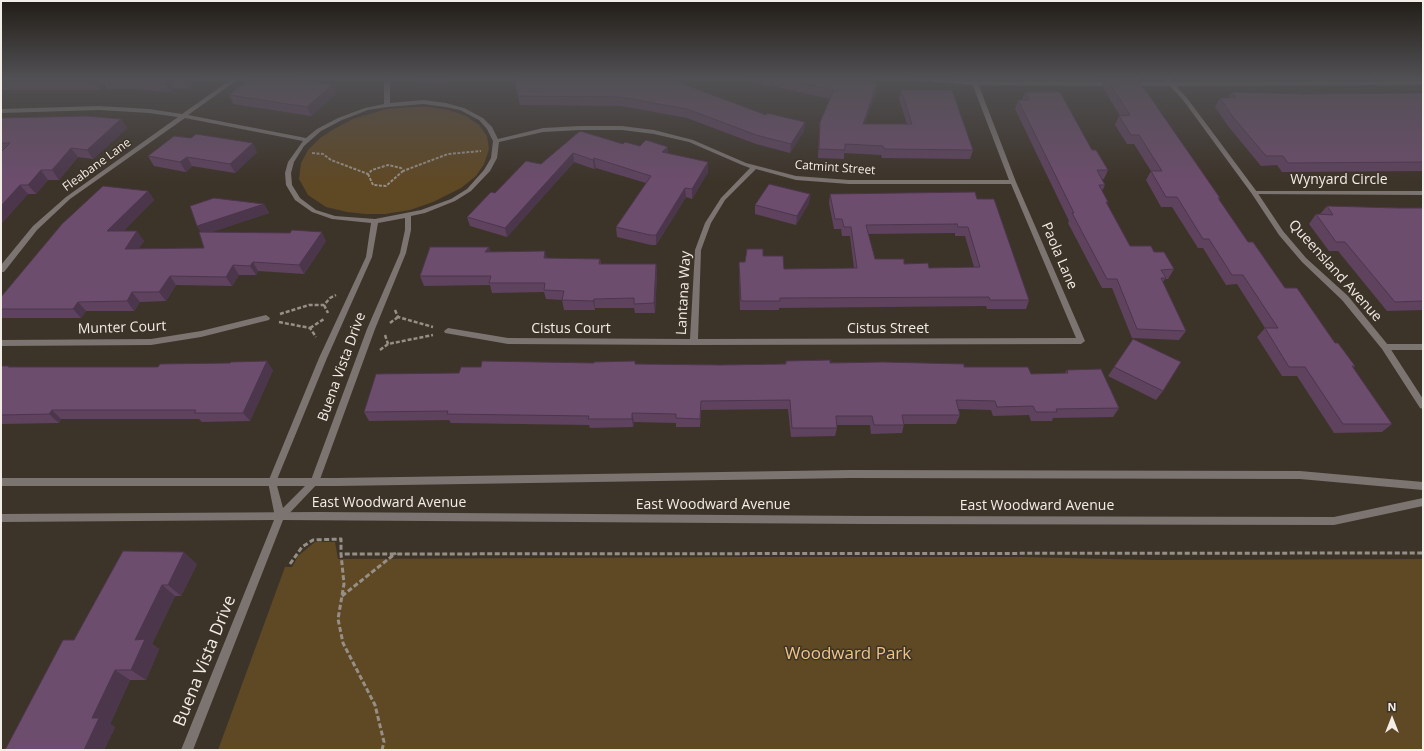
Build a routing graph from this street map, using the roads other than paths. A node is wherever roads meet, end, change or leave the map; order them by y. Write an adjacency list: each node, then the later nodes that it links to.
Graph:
1 (163, 113): 7 (street)
2 (188, 113): 7 (street, Fleabane Lane)
3 (358, 113): 8 (street)
4 (470, 113): 9 (street)
5 (987, 113): 11 (street, Paola Lane)
6 (1195, 113): 12 (street, Queensland Avenue)
7 (184, 116): 8 (street); 16 (street, Fleabane Lane)
8 (308, 140): 15 (street)
9 (496, 141): 10 (street, Catmint Street); 14 (street)
10 (754, 167): 11 (street, Catmint Street); 20 (street, Lantana Way)
11 (1013, 182): 19 (street, Paola Lane)
12 (1255, 193): 13 (street, Wynyard Circle); 22 (street, Queensland Avenue)
13 (1423, 193)
14 (408, 215): 15 (street); 27 (street, Buena Vista Drive)
15 (375, 221): 26 (street, Buena Vista Drive)
16 (1, 270)
17 (266, 318): 21 (street, Munter Court)
18 (448, 331): 20 (street, Cistus Court)
19 (1081, 341): 20 (street, Cistus Street)
20 (694, 342)
21 (1, 343)
22 (1385, 347): 23 (street); 24 (street, Queensland Avenue)
23 (1423, 347)
24 (1423, 406)
25 (1, 482): 26 (street, East Woodward Avenue)
26 (272, 482): 27 (street, East Woodward Avenue); 30 (street)
27 (315, 482): 28 (street, East Woodward Avenue); 30 (street, Buena Vista Drive)
28 (1423, 486)
29 (1423, 502): 30 (street, East Woodward Avenue)
30 (280, 517): 31 (street, East Woodward Avenue); 32 (street, Buena Vista Drive)
31 (1, 518)
32 (187, 750)

